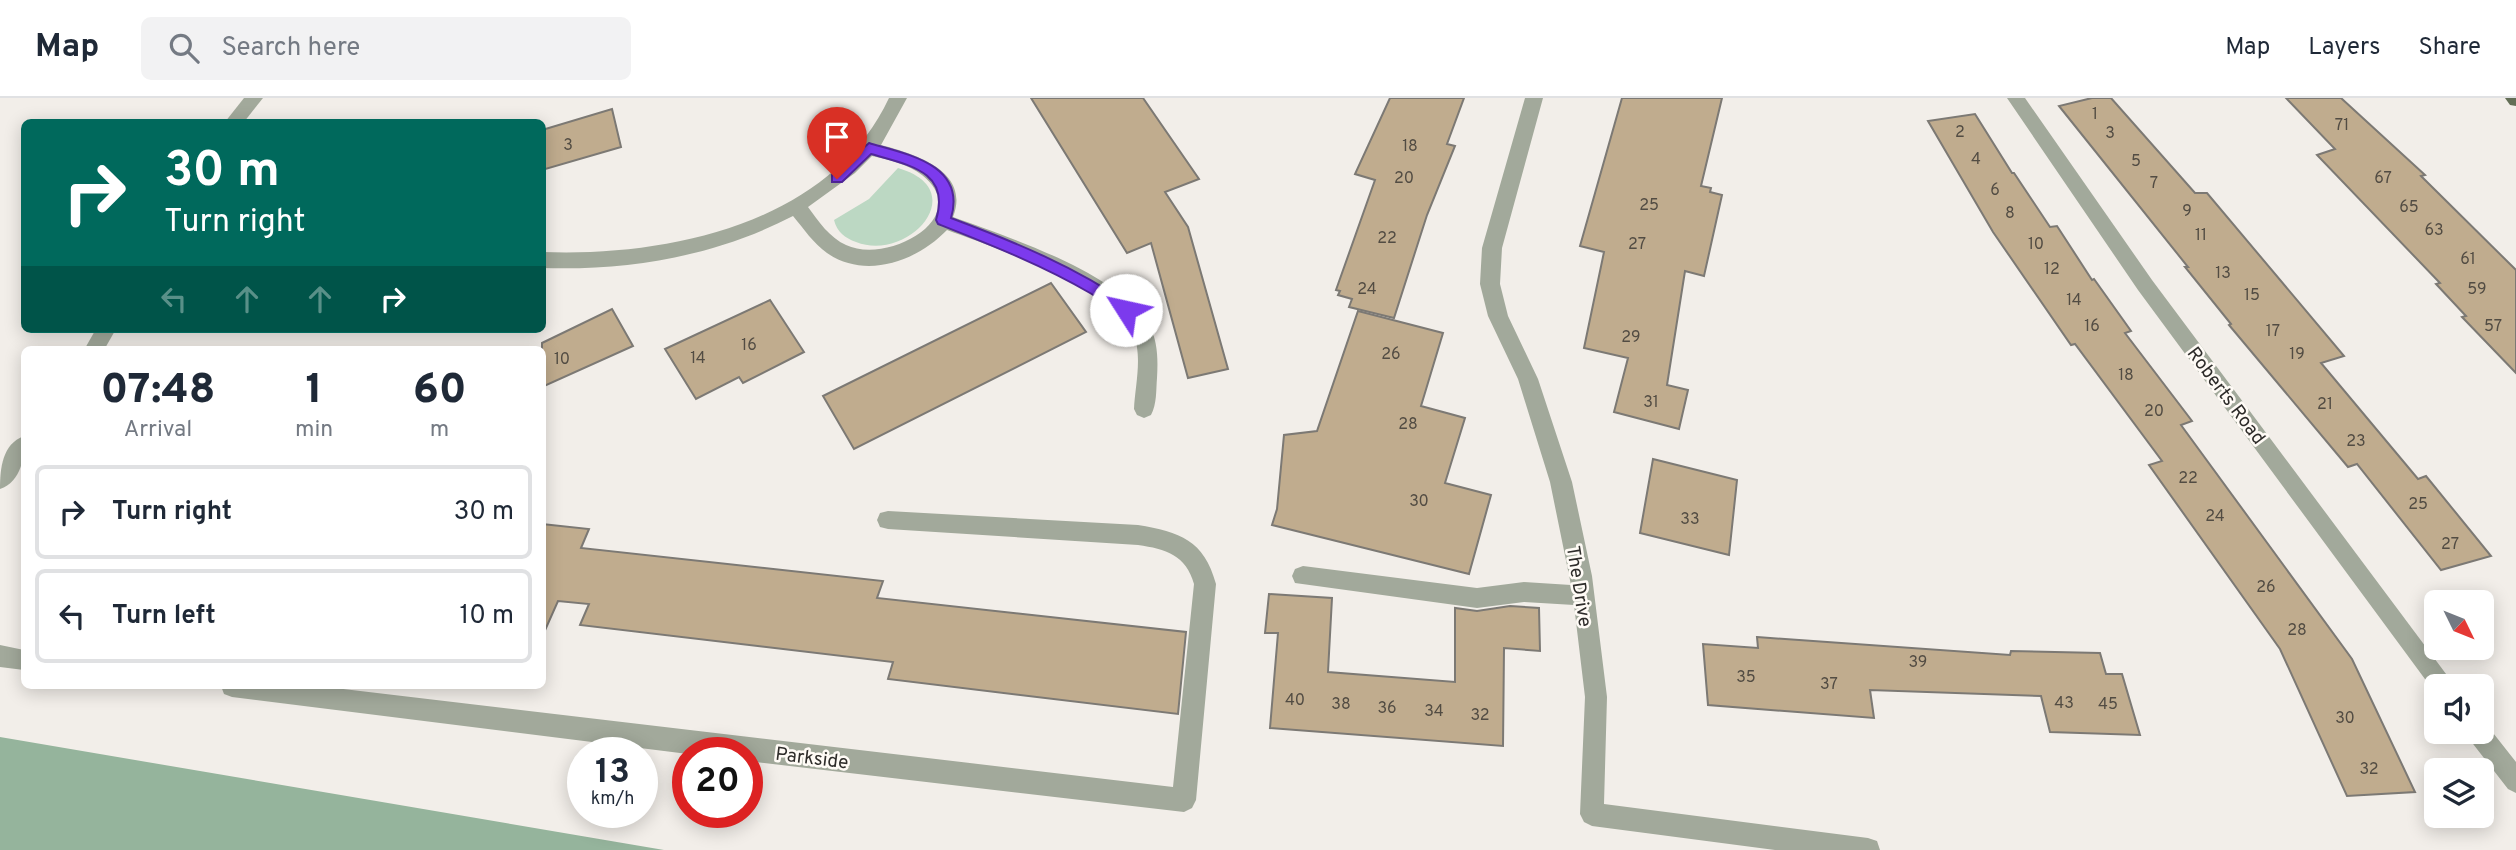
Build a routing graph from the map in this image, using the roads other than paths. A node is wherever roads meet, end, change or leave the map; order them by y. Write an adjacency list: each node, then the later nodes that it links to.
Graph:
1 (254, 98): 5 (street)
2 (898, 98): 6 (street)
3 (1534, 98): 15 (street, The Drive)
4 (2016, 98): 18 (street, Roberts Road)
5 (236, 119)
6 (869, 148): 7 (street); 8 (street)
7 (796, 206): 8 (street); 9 (street)
8 (943, 220): 10 (street)
9 (546, 260)
10 (1144, 409)
11 (21, 449): 12 (street)
12 (0, 480)
13 (888, 520): 19 (street, Parkside)
14 (1303, 576): 15 (street)
15 (1583, 596): 22 (street, The Drive)
16 (0, 656): 17 (street)
17 (21, 660)
18 (2435, 674)
19 (256, 689)
20 (2488, 744): 21 (street)
21 (2516, 782)
22 (1868, 850)

